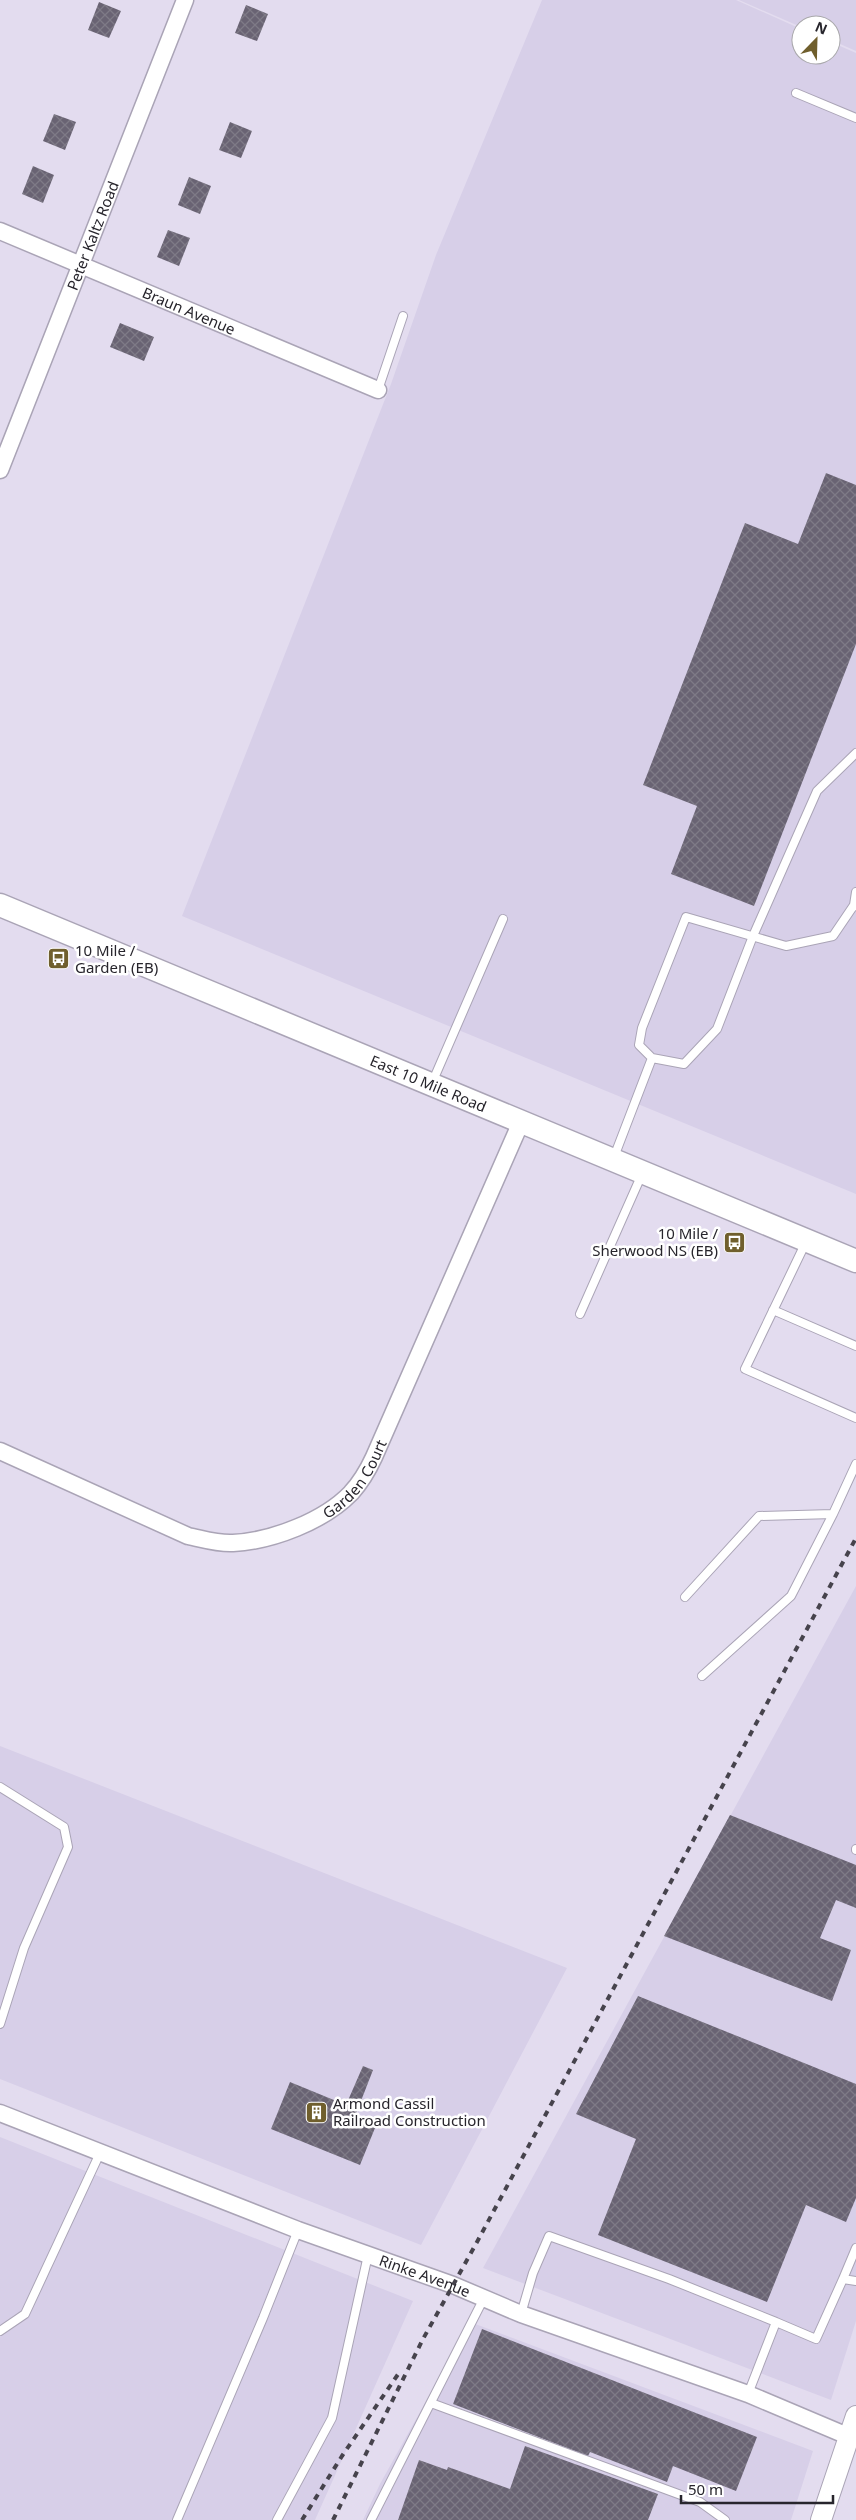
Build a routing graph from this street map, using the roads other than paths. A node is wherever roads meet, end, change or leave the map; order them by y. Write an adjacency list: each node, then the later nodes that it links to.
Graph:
1 (185, 0): 5 (street, Peter Kaltz Road)
2 (796, 93): 3 (lane)
3 (856, 118)
4 (0, 231): 5 (street, Braun Avenue)
5 (82, 265): 7 (street, Braun Avenue); 8 (street, Peter Kaltz Road)
6 (403, 316): 7 (lane)
7 (378, 390)
8 (0, 470)
9 (856, 753): 14 (lane)
10 (856, 892): 12 (lane)
11 (0, 905): 16 (main road, East 10 Mile Road)
12 (855, 906): 14 (lane)
13 (503, 919): 16 (lane)
14 (753, 936): 15 (lane); 15 (lane)
15 (652, 1058): 18 (lane)
16 (431, 1085): 17 (main road, East 10 Mile Road)
17 (521, 1122): 18 (main road, East 10 Mile Road); 26 (street, Garden Court)
18 (612, 1160): 19 (main road, East 10 Mile Road)
19 (642, 1172): 20 (main road, East 10 Mile Road); 23 (lane)
20 (807, 1240): 21 (main road, East 10 Mile Road); 22 (lane)
21 (856, 1261)
22 (773, 1310): 24 (lane); 25 (lane)
23 (580, 1314)
24 (856, 1346)
25 (856, 1418)
26 (0, 1451)
27 (856, 1464): 28 (lane)
28 (833, 1514): 29 (lane); 30 (lane)
29 (685, 1597)
30 (702, 1676)
31 (0, 1787): 32 (lane)
32 (0, 2024)
33 (0, 2113): 34 (street, Rinke Avenue)
34 (100, 2152): 35 (street, Rinke Avenue); 43 (lane)
35 (298, 2230): 37 (street, Rinke Avenue); 48 (lane)
36 (856, 2248): 38 (lane)
37 (368, 2255): 40 (street, Rinke Avenue); 49 (lane)
38 (843, 2279): 39 (lane); 42 (lane)
39 (856, 2281)
40 (484, 2298): 41 (street, Rinke Avenue); 45 (lane)
41 (521, 2314): 42 (lane); 44 (street, Rinke Avenue)
42 (776, 2322): 44 (lane)
43 (0, 2331)
44 (748, 2394): 47 (street, Rinke Avenue)
45 (431, 2403): 50 (lane); 51 (lane)
46 (856, 2416): 47 (street)
47 (850, 2436): 52 (street)
48 (177, 2520)
49 (277, 2520)
50 (372, 2520)
51 (725, 2520)
52 (821, 2520)

